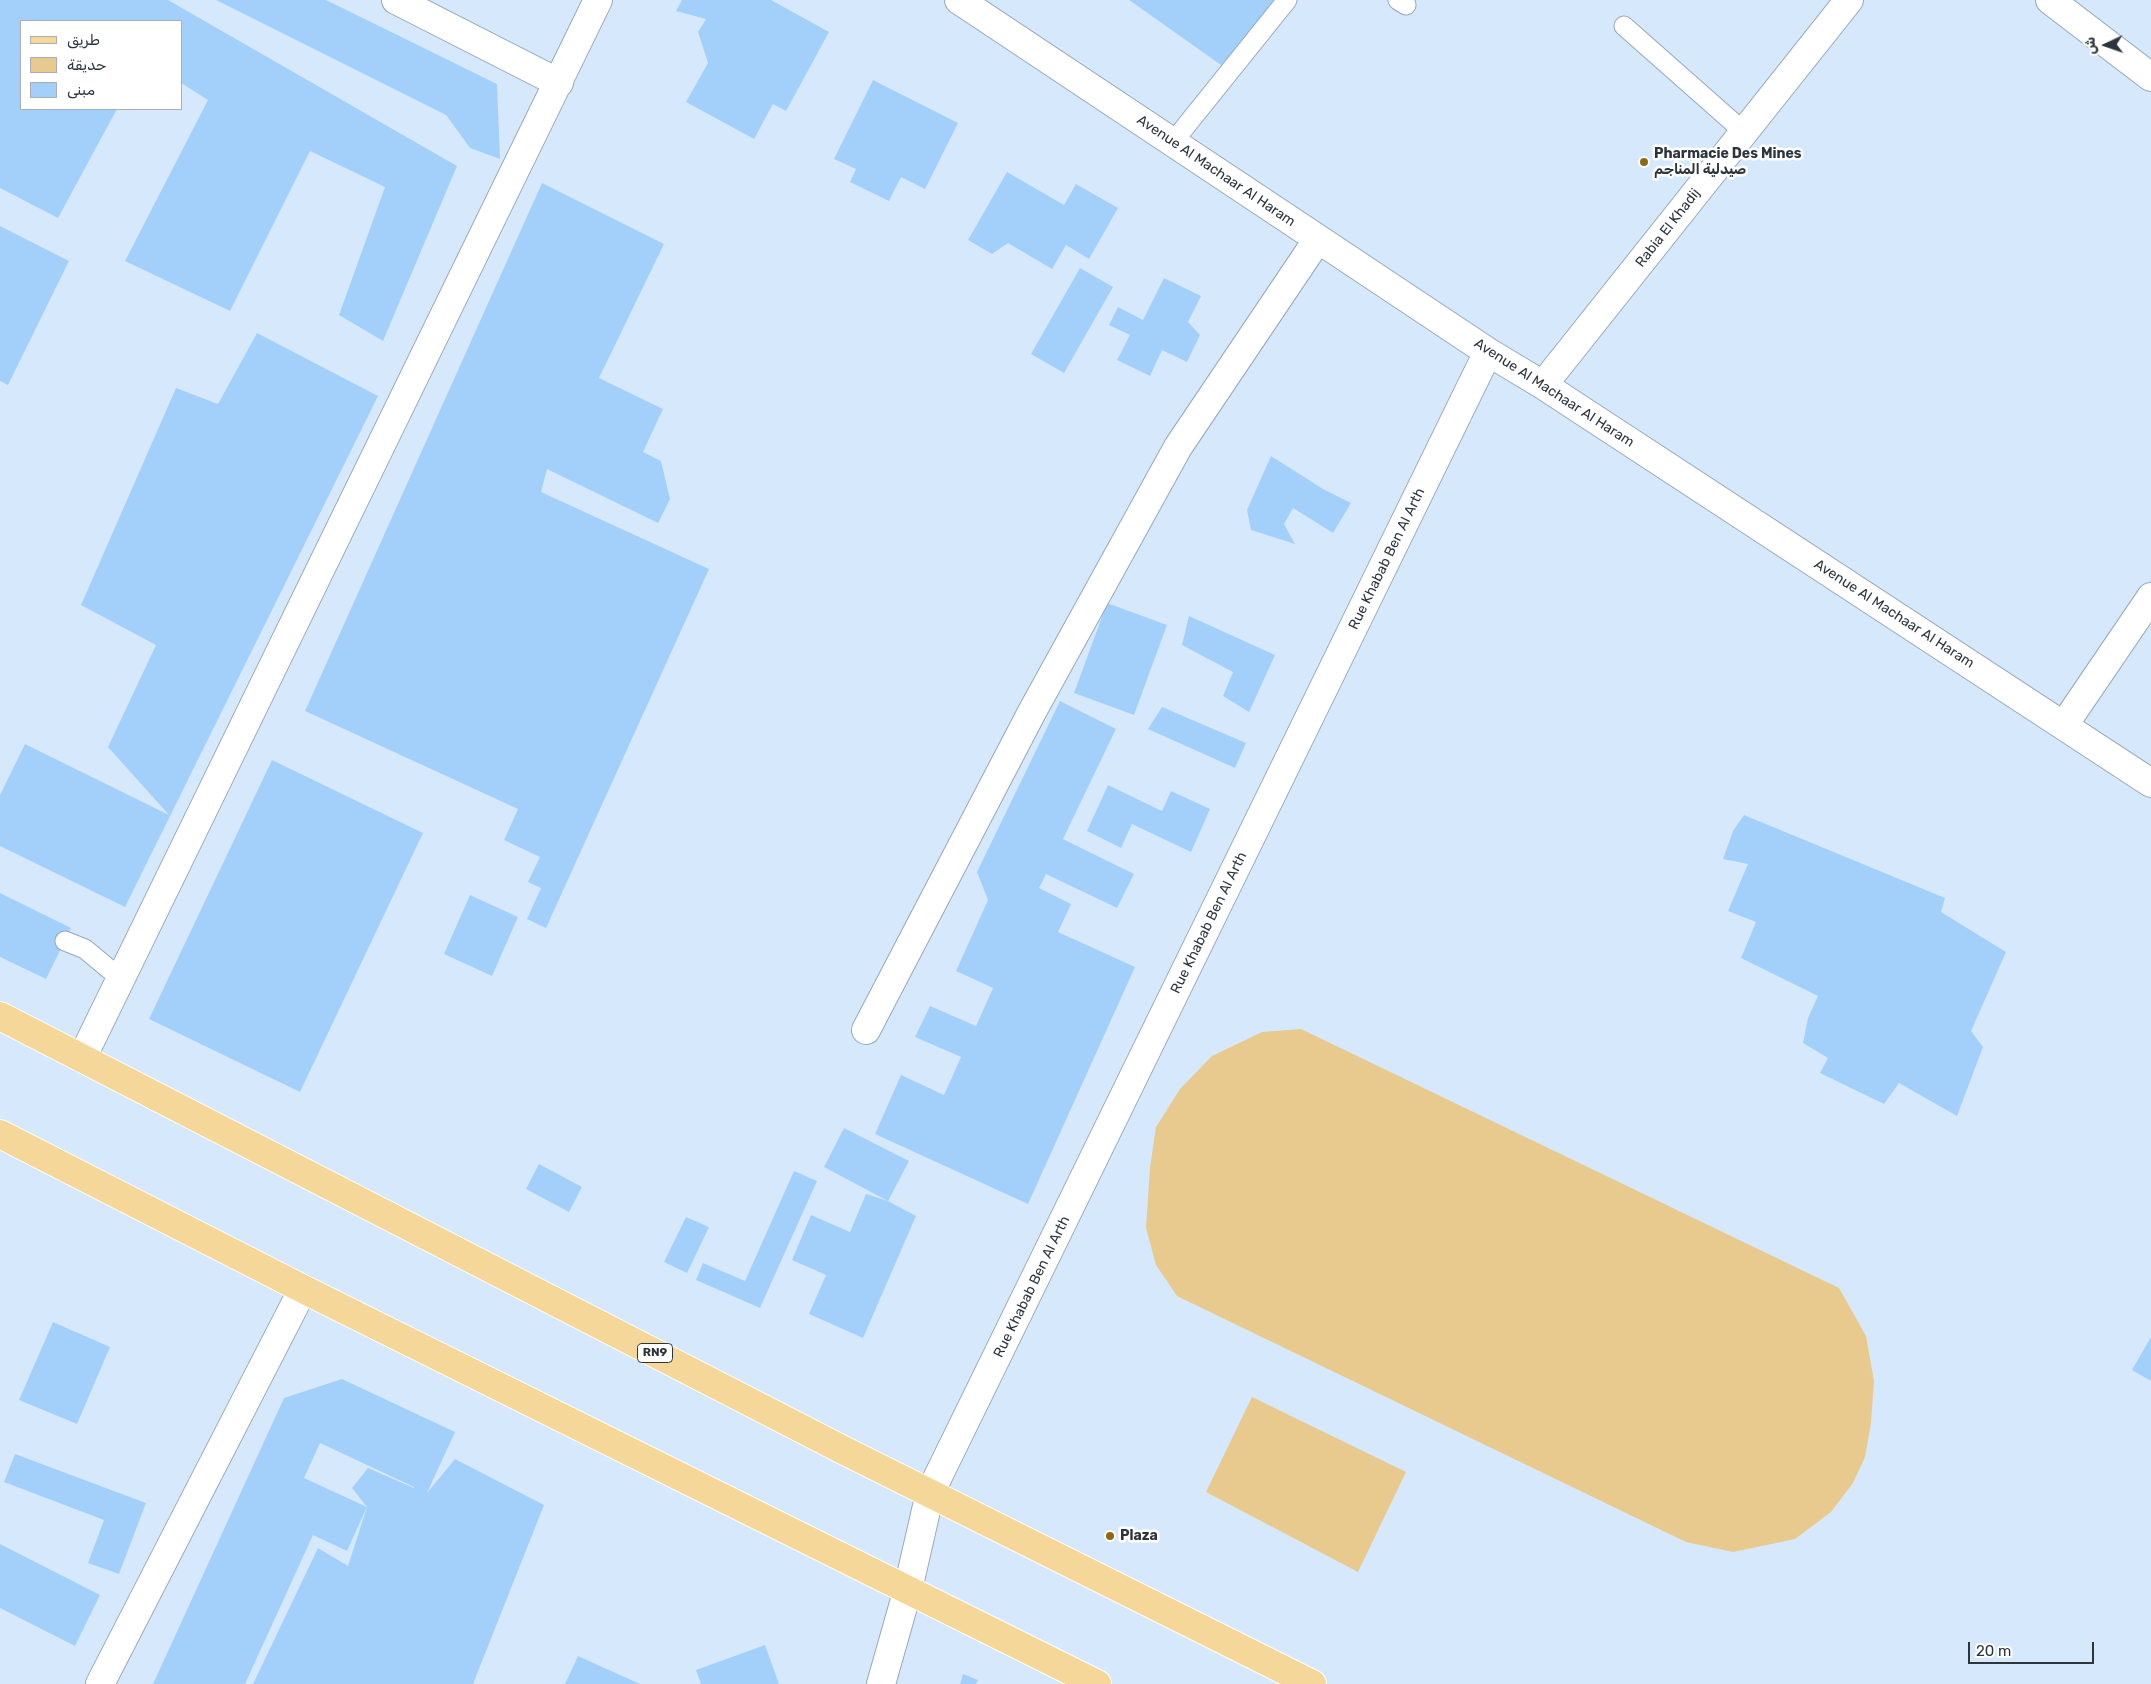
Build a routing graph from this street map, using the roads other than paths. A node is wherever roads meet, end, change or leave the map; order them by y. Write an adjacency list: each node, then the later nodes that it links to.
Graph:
1 (396, 0): 9 (street)
2 (598, 0): 9 (street)
3 (959, 0): 11 (street, Avenue Al Machaar Al Haram)
4 (1287, 0): 11 (lane)
5 (1849, 0): 10 (street, Rabia El Khadij)
6 (2050, 0): 8 (street)
7 (1624, 26): 10 (lane)
8 (2151, 77)
9 (559, 83): 19 (street)
10 (1744, 132): 14 (street, Rabia El Khadij)
11 (1173, 142): 12 (street, Avenue Al Machaar Al Haram)
12 (1318, 239): 13 (street, Avenue Al Machaar Al Haram); 21 (street)
13 (1488, 352): 14 (street, Avenue Al Machaar Al Haram); 25 (street, Rue Khabab Ben Al Arth)
14 (1544, 385): 16 (street, Avenue Al Machaar Al Haram)
15 (2151, 597): 16 (street)
16 (2064, 725): 17 (street, Avenue Al Machaar Al Haram)
17 (2151, 784)
18 (65, 941): 19 (lane)
19 (121, 978): 22 (street)
20 (0, 1016): 22 (main road, RN9)
21 (866, 1030)
22 (82, 1058): 25 (main road, RN9)
23 (0, 1134): 24 (main road)
24 (303, 1289): 26 (main road); 27 (street)
25 (930, 1494): 26 (street, Rue Khabab Ben Al Arth); 30 (main road, RN9)
26 (908, 1589): 28 (street, Rue Khabab Ben Al Arth); 29 (main road)
27 (100, 1684)
28 (880, 1684)
29 (1097, 1684)
30 (1312, 1684)

